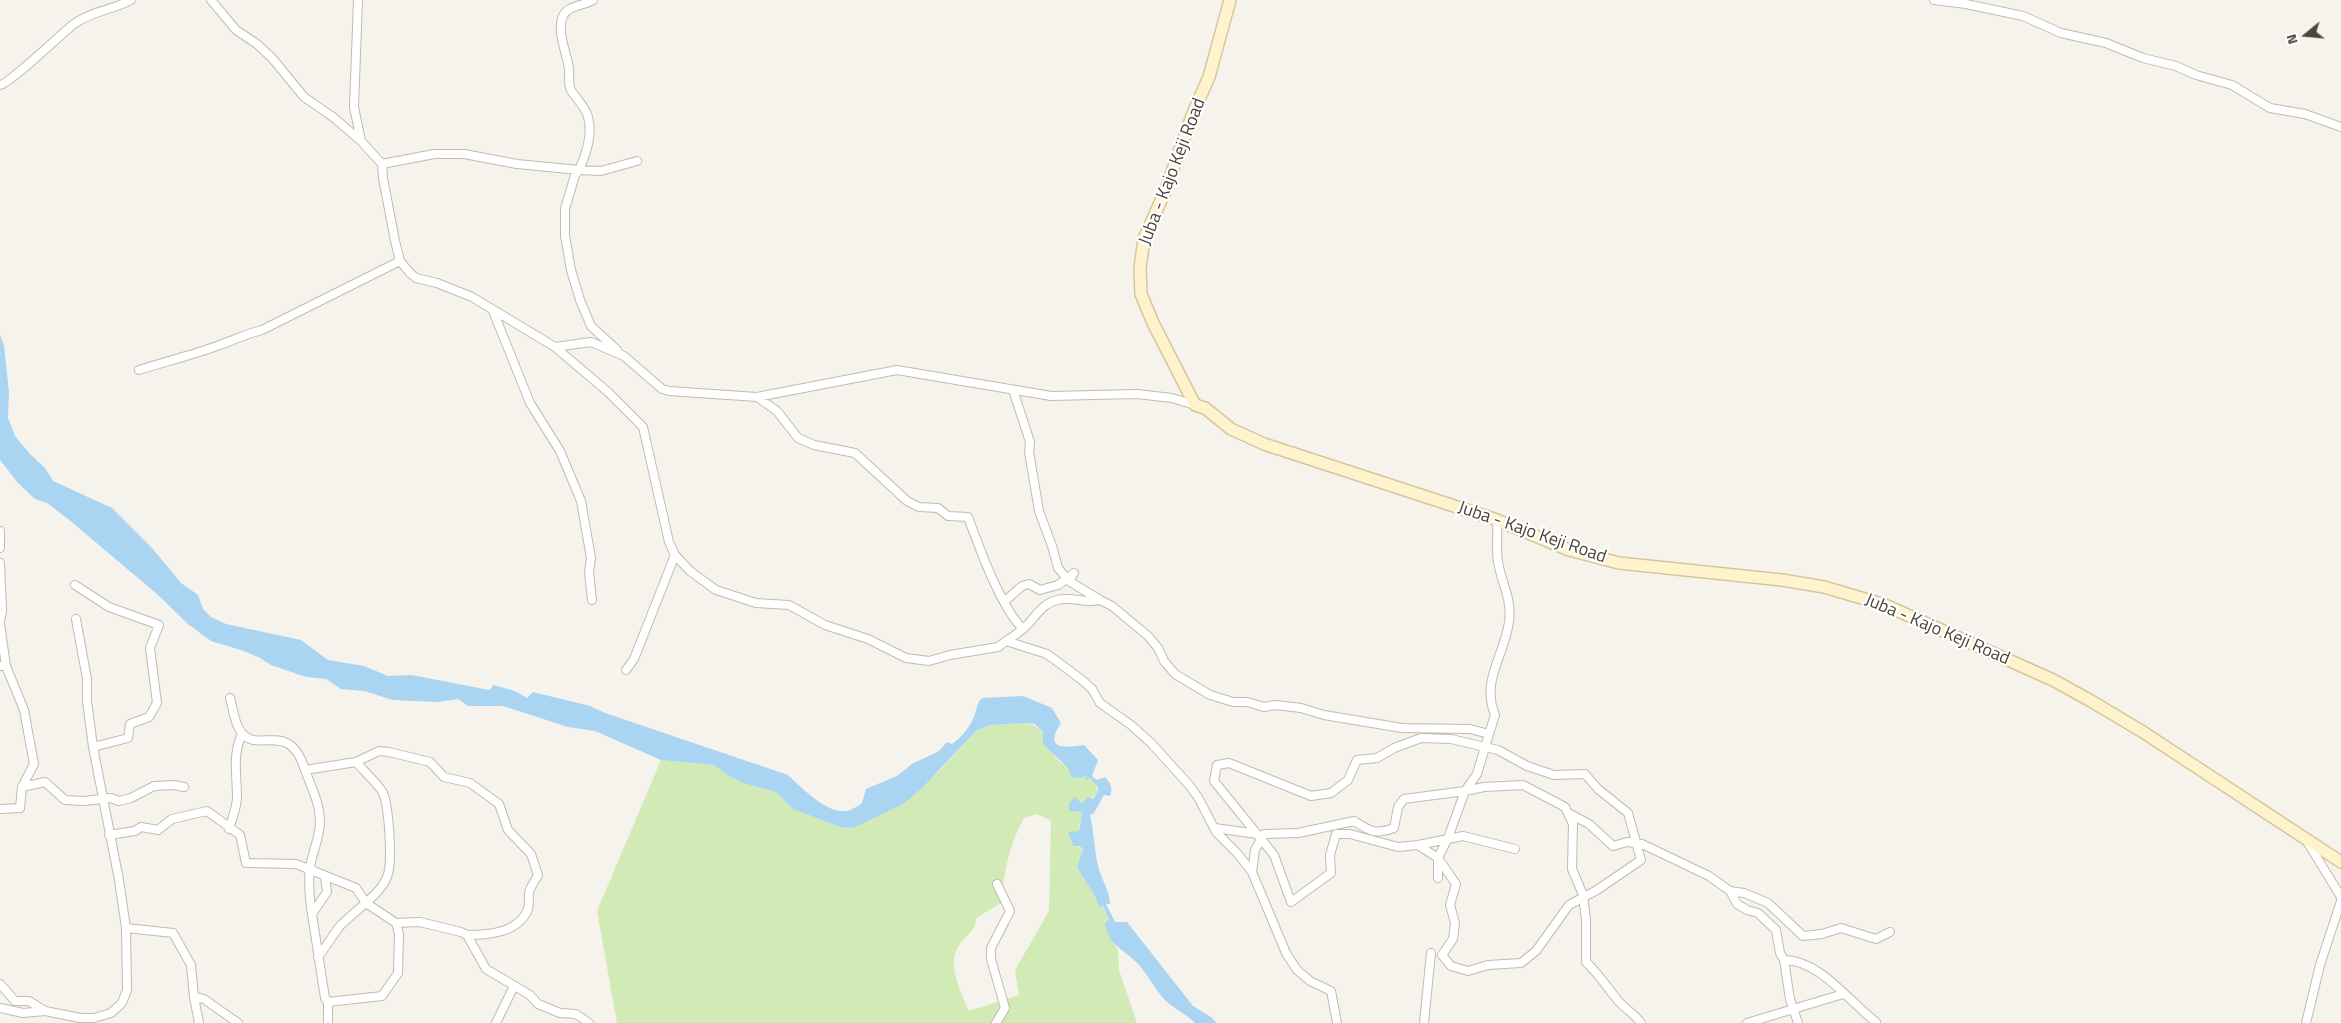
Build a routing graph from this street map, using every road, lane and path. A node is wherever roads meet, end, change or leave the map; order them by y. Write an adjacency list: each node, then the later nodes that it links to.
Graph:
1 (131, 0): 7 (street)
2 (211, 0): 9 (street)
3 (358, 0): 9 (street)
4 (593, 0): 12 (street)
5 (1230, 0): 20 (main road, Juba - Kajo Keji Road)
6 (1934, 0): 8 (street)
7 (0, 85)
8 (2341, 127)
9 (361, 141): 11 (street)
10 (637, 161): 12 (street)
11 (382, 164): 12 (street); 13 (street)
12 (580, 170): 16 (street)
13 (400, 261): 14 (street); 17 (street)
14 (493, 311): 15 (street); 28 (street)
15 (555, 347): 16 (street); 24 (street)
16 (624, 356): 19 (street)
17 (139, 370)
18 (1013, 390): 19 (street); 20 (street); 26 (street)
19 (758, 397): 30 (street)
20 (1195, 405): 21 (main road, Juba - Kajo Keji Road)
21 (1498, 520): 39 (street); 53 (main road, Juba - Kajo Keji Road)
22 (0, 531): 23 (street)
23 (0, 548)
24 (675, 555): 34 (street); 36 (street)
25 (0, 563): 32 (street)
26 (1069, 581): 29 (street); 30 (street)
27 (75, 585): 40 (street)
28 (592, 600)
29 (1100, 600): 33 (street); 39 (street)
30 (1005, 601): 33 (street)
31 (76, 619): 40 (street)
32 (0, 623): 35 (street)
33 (1023, 629): 34 (street)
34 (1006, 641): 50 (street)
35 (3, 666): 44 (street)
36 (626, 670)
37 (230, 698): 38 (street)
38 (242, 734): 42 (street); 49 (street)
39 (1489, 734): 45 (street)
40 (93, 747): 46 (street)
41 (356, 762): 42 (street); 67 (street); 72 (street)
42 (305, 770): 59 (street)
43 (184, 787): 46 (street)
44 (22, 788): 46 (street); 47 (street)
45 (1465, 791): 48 (street); 51 (street); 54 (street)
46 (102, 799): 52 (street)
47 (0, 809)
48 (1570, 814): 64 (street); 97 (street)
49 (229, 828): 52 (street); 59 (street)
50 (1215, 828): 51 (street); 60 (street)
51 (1264, 834): 60 (street)
52 (109, 835): 70 (street)
53 (2304, 837): 58 (main road, Juba - Kajo Keji Road); 65 (street)
54 (1448, 838): 55 (street); 56 (street); 57 (street)
55 (1418, 845): 57 (street); 57 (street)
56 (1516, 849)
57 (1438, 858): 62 (street)
58 (2341, 862)
59 (309, 870): 61 (street); 68 (street)
60 (1252, 872): 95 (street)
61 (325, 877): 67 (street); 68 (street)
62 (1438, 878)
63 (997, 884): 94 (street)
64 (1730, 891): 71 (street); 75 (street)
65 (2341, 897)
66 (2341, 901): 100 (street)
67 (366, 903): 69 (street); 74 (street)
68 (312, 914): 74 (street)
69 (396, 923): 72 (street); 80 (street)
70 (126, 928): 79 (street); 85 (street)
71 (1890, 932)
72 (467, 935): 77 (street)
73 (1431, 953): 96 (street)
74 (318, 957): 80 (street)
75 (1784, 960): 78 (street); 82 (street)
76 (0, 984): 83 (street)
77 (514, 986): 92 (street); 93 (street)
78 (1844, 994): 82 (street); 87 (street)
79 (194, 997): 89 (street); 90 (street)
80 (328, 1002): 91 (street)
81 (0, 1008): 84 (street)
82 (1793, 1010): 98 (street); 99 (street)
83 (45, 1011): 84 (street); 85 (street)
84 (23, 1014): 86 (street)
85 (67, 1014): 88 (street)
86 (22, 1022)
87 (1876, 1022)
88 (74, 1023)
89 (199, 1023)
90 (238, 1023)
91 (328, 1023)
92 (496, 1023)
93 (589, 1023)
94 (996, 1023)
95 (1337, 1023)
96 (1424, 1023)
97 (1641, 1023)
98 (1747, 1023)
99 (1798, 1023)
100 (2306, 1023)

